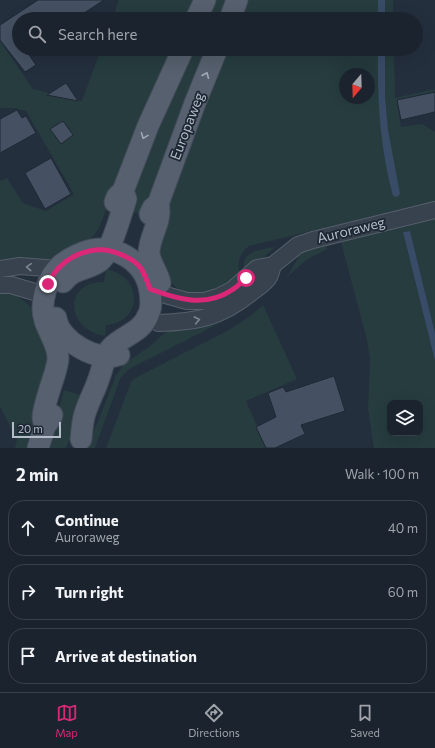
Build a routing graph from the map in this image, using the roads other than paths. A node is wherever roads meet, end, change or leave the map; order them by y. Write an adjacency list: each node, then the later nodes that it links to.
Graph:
1 (205, 0): 3 (main road)
2 (237, 0): 4 (main road)
3 (199, 12)
4 (233, 12)
5 (180, 56): 8 (main road, one-way to 8)
6 (214, 56): 9 (main road, Europaweg, one-way to 6)
7 (435, 210): 10 (street, Auroraweg)
8 (102, 250): 9 (main road); 12 (main road); 15 (main road)
9 (145, 264): 14 (main road)
10 (273, 265): 14 (street, Auroraweg); 16 (street, Auroraweg, one-way to 10)
11 (0, 269): 12 (street, one-way to 11)
12 (58, 269): 15 (main road)
13 (0, 285): 15 (street)
14 (156, 291): 16 (main road); 18 (main road)
15 (51, 297): 17 (main road); 19 (main road)
16 (158, 323): 18 (main road)
17 (72, 343): 18 (main road); 19 (main road)
18 (111, 356): 20 (main road)
19 (45, 426): 21 (main road)
20 (79, 443)
21 (38, 448)

